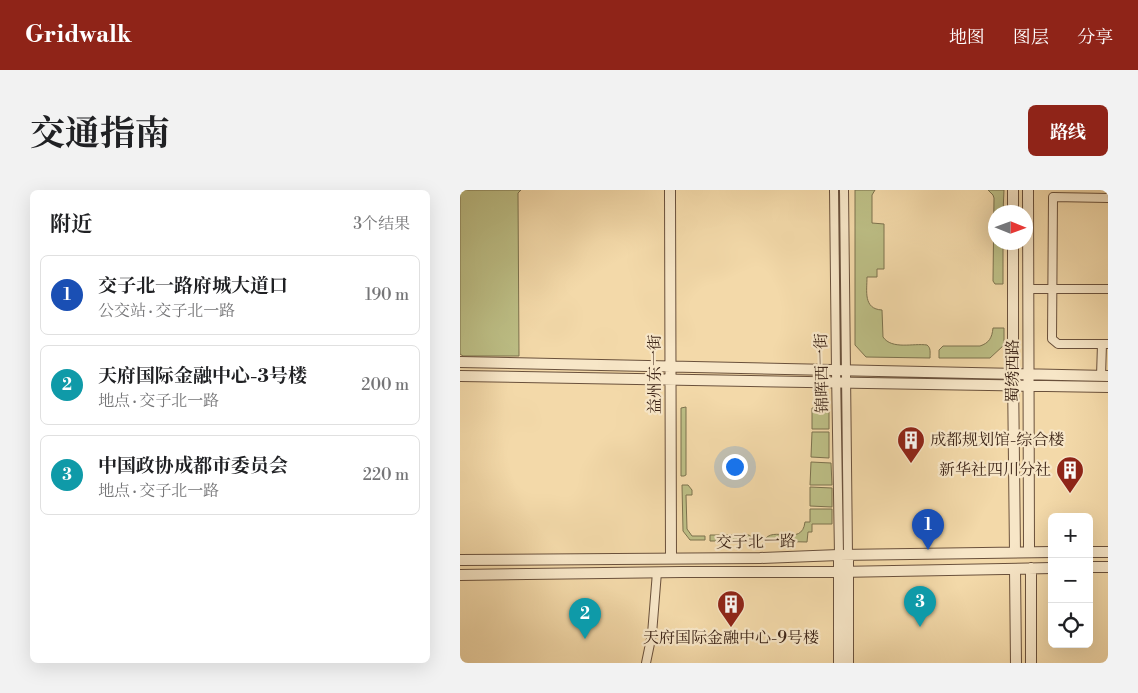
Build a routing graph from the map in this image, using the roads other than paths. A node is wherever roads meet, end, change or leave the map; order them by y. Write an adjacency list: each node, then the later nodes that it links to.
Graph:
1 (670, 190): 14 (street, 益州东一街)
2 (834, 190): 15 (street, 锦晖西一街)
3 (844, 190): 15 (street, 锦晖西一街)
4 (1013, 190): 7 (street)
5 (1028, 190): 9 (street, 蜀绣西路)
6 (1108, 198): 10 (street)
7 (1013, 205)
8 (1013, 250): 16 (street, 蜀绣西路)
9 (1028, 289): 10 (street); 17 (street, 蜀绣西路)
10 (1052, 289): 11 (street); 12 (street)
11 (1108, 289)
12 (1105, 344): 19 (street)
13 (460, 362): 14 (street)
14 (670, 367): 15 (street); 20 (street, 益州东一街)
15 (841, 371): 16 (street); 21 (street, 锦晖西一街)
16 (1012, 374): 17 (street); 22 (street, 蜀绣西路)
17 (1028, 375): 19 (street); 23 (street, 蜀绣西路)
18 (460, 376): 20 (street)
19 (1105, 376)
20 (670, 379): 21 (street); 31 (street, 益州东一街)
21 (841, 382): 22 (street); 30 (street, 锦晖西一街)
22 (1013, 385): 23 (street); 25 (street, 蜀绣西路)
23 (1028, 386): 24 (street); 26 (street, 蜀绣西路)
24 (1108, 387)
25 (1015, 552): 26 (street, 交子北一路); 30 (street, 交子北一路)
26 (1030, 552): 27 (street, 交子北一路)
27 (1048, 552)
28 (1093, 552): 29 (street)
29 (1108, 552)
30 (843, 555): 31 (street, 交子北一路); 39 (street)
31 (671, 558): 32 (street, 交子北一路)
32 (460, 560)
33 (1093, 567): 34 (street)
34 (1108, 567)
35 (1015, 568): 36 (street, 交子北一路); 39 (street, 交子北一路); 44 (street)
36 (1031, 568): 37 (street, 交子北一路); 45 (street)
37 (1048, 568)
38 (656, 572): 39 (street, 交子北一路); 40 (street, 交子北一路); 41 (street)
39 (843, 572): 42 (street); 43 (street)
40 (460, 575)
41 (646, 663)
42 (839, 663)
43 (848, 663)
44 (1016, 663)
45 (1031, 663)

